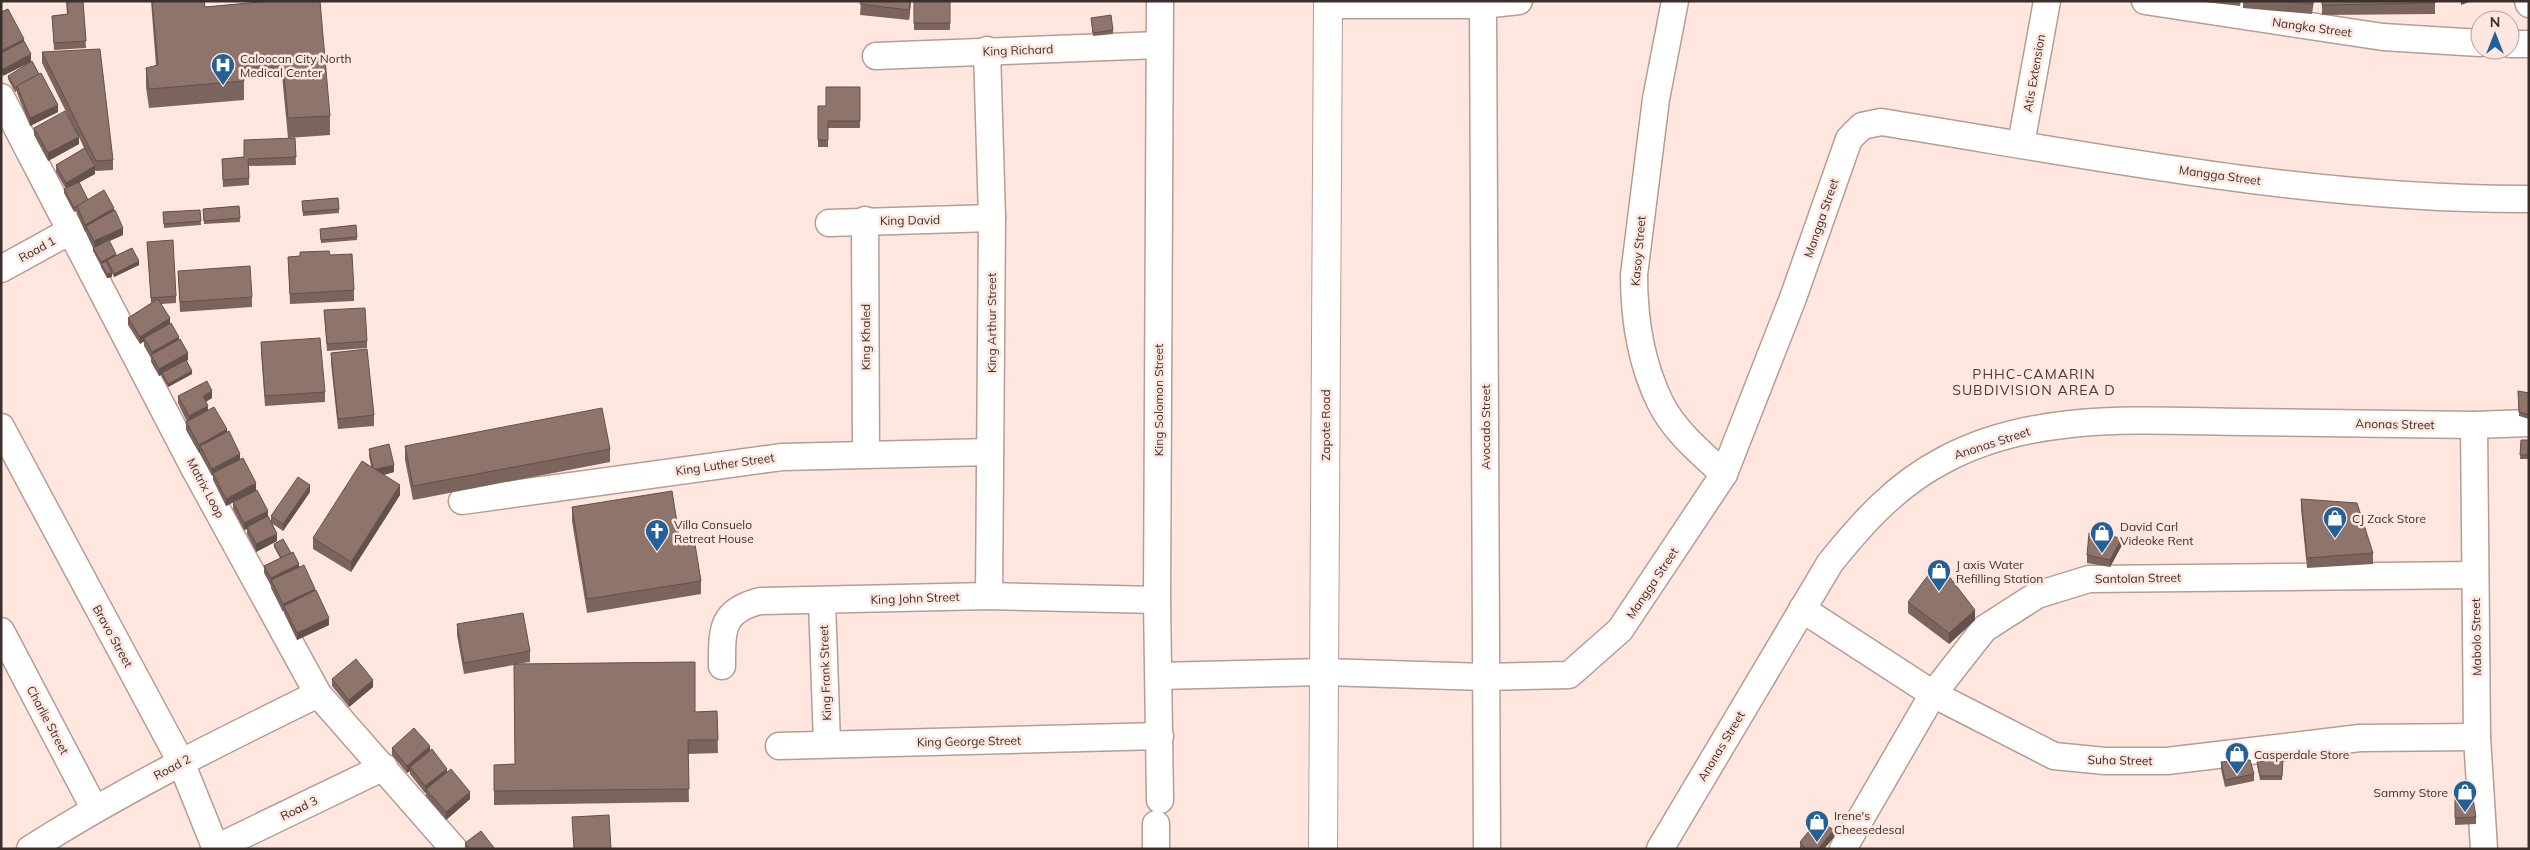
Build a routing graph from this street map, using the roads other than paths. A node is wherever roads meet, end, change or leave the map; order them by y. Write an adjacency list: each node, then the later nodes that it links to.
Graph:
1 (1160, 1): 9 (street, King Solomon Street)
2 (1519, 1): 7 (street)
3 (1674, 1): 25 (street, Kasoy Street)
4 (2046, 1): 13 (street, Atis Extension)
5 (2145, 1): 8 (street, Nangka Street)
6 (1328, 3): 7 (street); 34 (main road, Zapote Road)
7 (1483, 5): 36 (street, Avocado Street)
8 (2470, 42)
9 (1160, 45): 10 (street, King Richard); 29 (street, King Solomon Street)
10 (987, 50): 11 (street, King Richard); 15 (street, King Arthur Street)
11 (876, 56)
12 (1, 97): 18 (street, Matrix Loop)
13 (2021, 144): 14 (street, Mangga Street); 25 (street, Mangga Street)
14 (2529, 199)
15 (992, 218): 16 (street, King David); 23 (street, King Arthur Street)
16 (865, 220): 17 (street, King David); 24 (street, King Khaled)
17 (829, 223)
18 (72, 230): 19 (street, Road 1); 37 (street, Matrix Loop)
19 (1, 269)
20 (2529, 423): 21 (street, Anonas Street)
21 (2474, 425): 27 (street, Mabolo Street); 31 (street, Anonas Street)
22 (1, 427): 43 (street, Bravo Street)
23 (990, 452): 24 (street, King Luther Street); 28 (street, King Arthur Street)
24 (866, 454): 26 (street, King Luther Street)
25 (1724, 474): 36 (street, Mangga Street)
26 (462, 501)
27 (2475, 575): 38 (street, Santolan Street); 40 (street, Mabolo Street)
28 (989, 596): 29 (street, King John Street); 30 (street, King John Street)
29 (1157, 600): 35 (street, King Solomon Street)
30 (822, 601): 33 (street, King John Street); 41 (street, King Frank Street)
31 (1802, 609): 38 (street, Suha Street); 52 (street, Anonas Street)
32 (1, 631): 45 (street, Charlie Street)
33 (722, 666)
34 (1324, 672): 35 (street, Mangga Street); 36 (street, Mangga Street); 50 (main road, Zapote Road)
35 (1158, 676): 39 (street, King Solomon Street)
36 (1485, 677): 51 (street, Avocado Street)
37 (318, 694): 43 (street, Road 2); 44 (street, Matrix Loop)
38 (1934, 694): 40 (street, Suha Street); 53 (street, Santolan Street)
39 (1160, 736): 41 (street, King George Street); 46 (street, King Solomon Street)
40 (2477, 737): 54 (street, Mabolo Street)
41 (827, 744): 42 (street, King George Street)
42 (779, 746)
43 (181, 762): 45 (street, Road 2); 47 (street, Bravo Street)
44 (384, 767): 47 (street, Road 3); 49 (street, Matrix Loop)
45 (94, 808): 48 (street, Road 2)
46 (1157, 824)
47 (215, 848)
48 (30, 849)
49 (454, 849)
50 (1323, 849)
51 (1487, 849)
52 (1660, 849)
53 (1843, 849)
54 (2484, 849)

